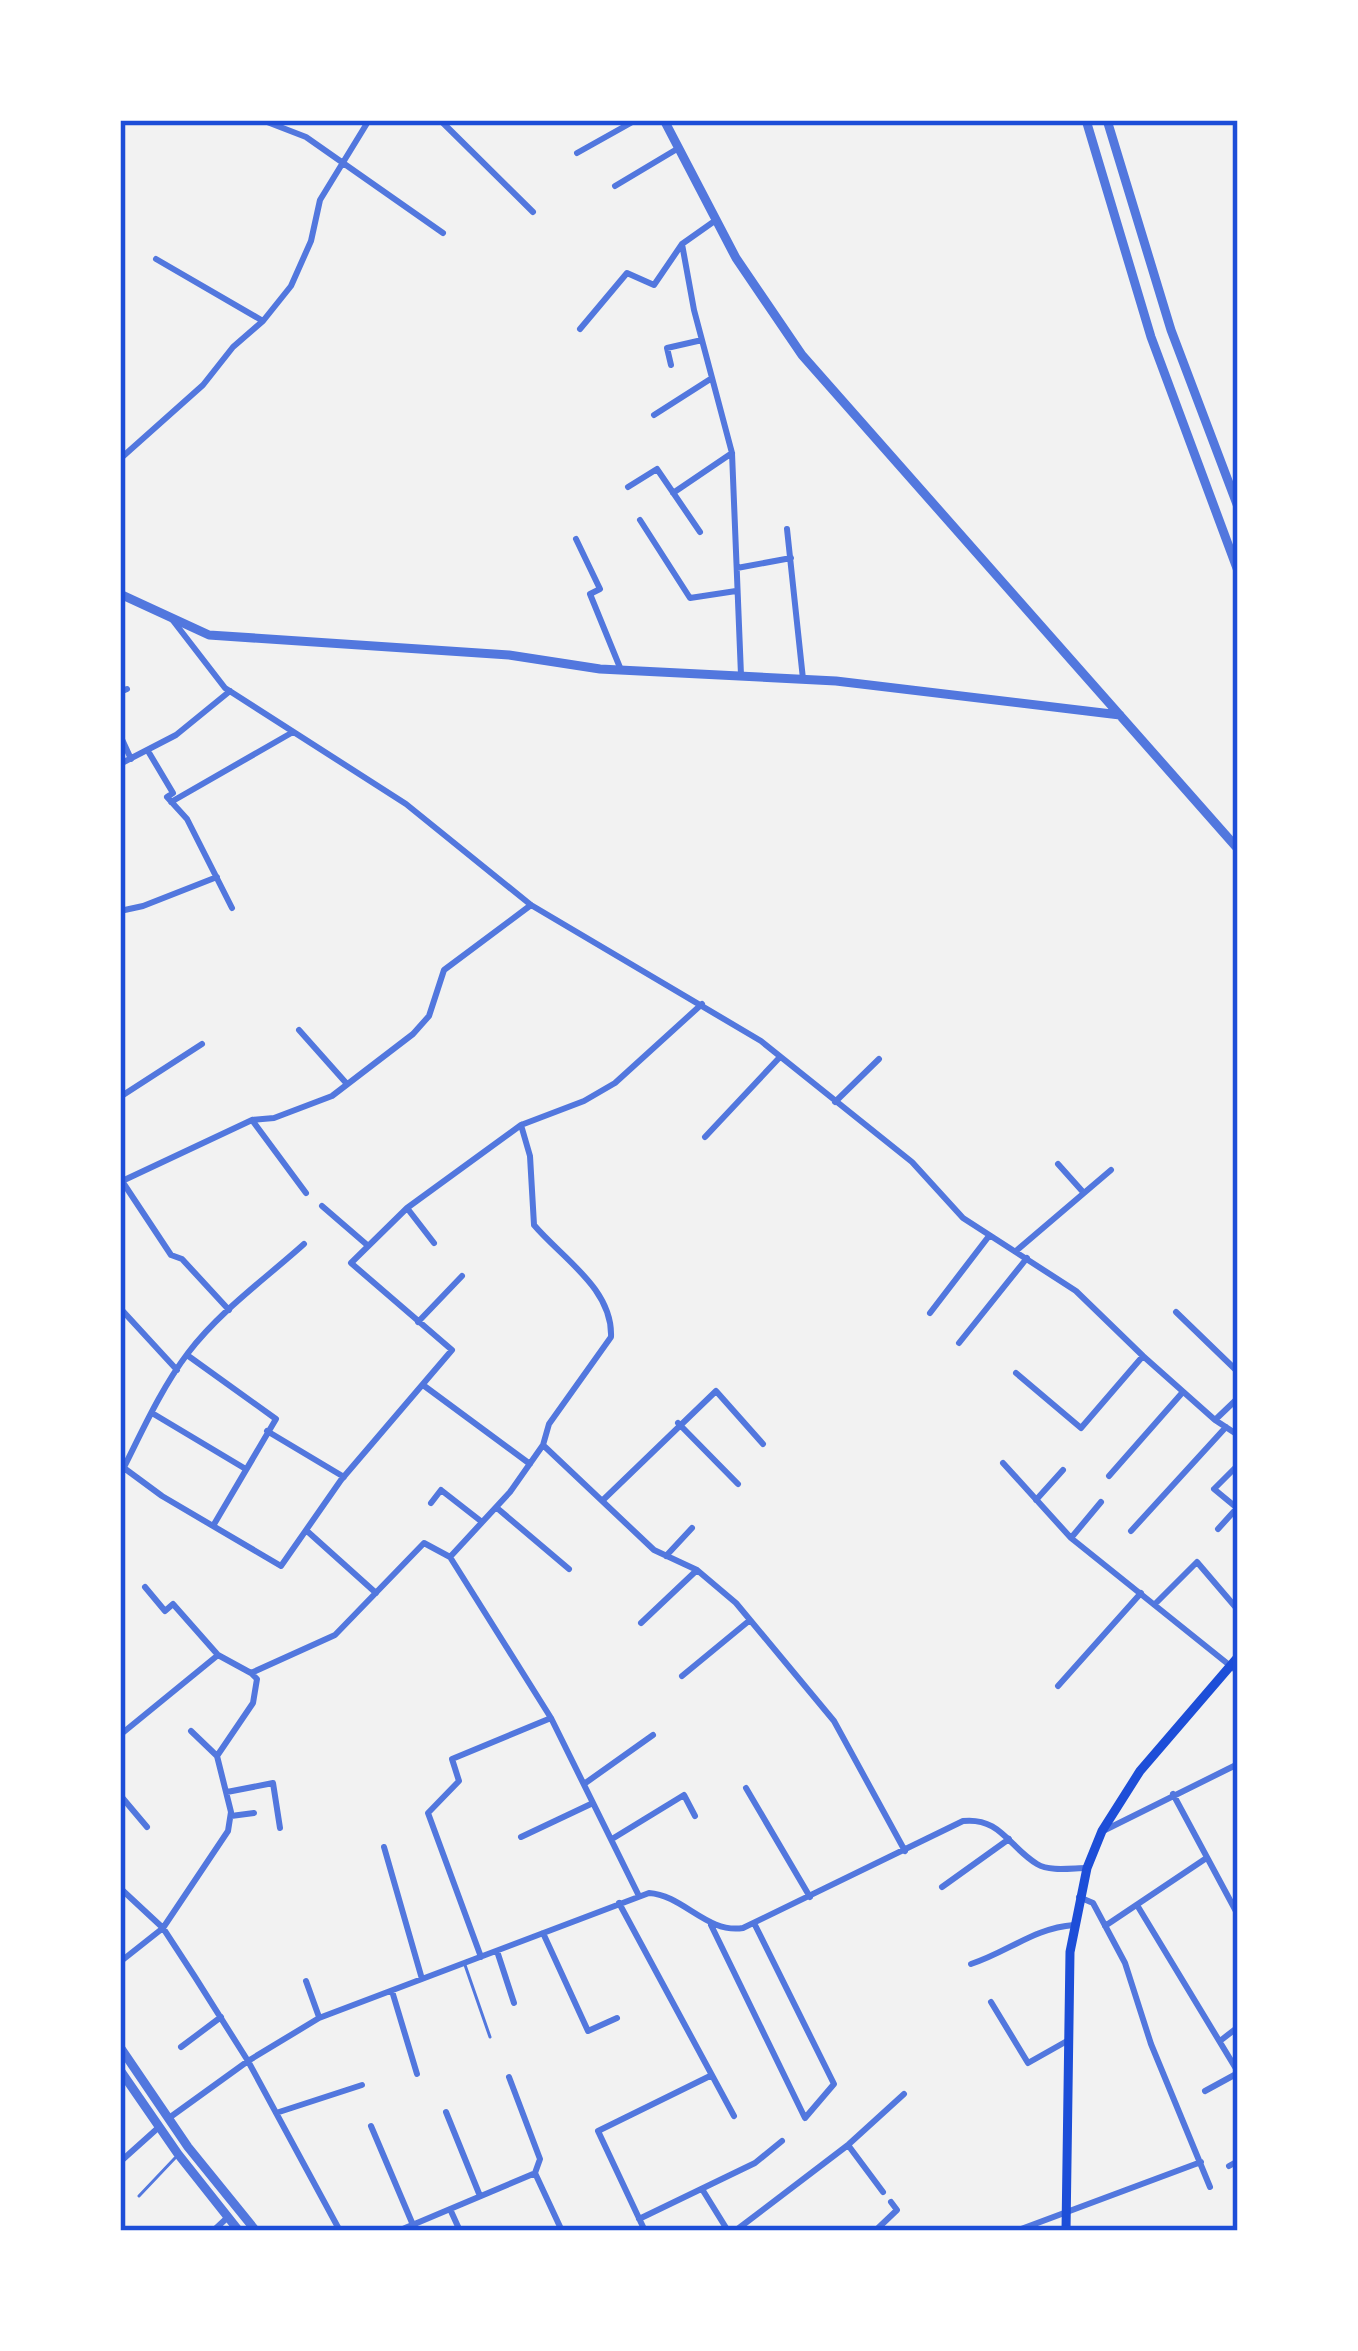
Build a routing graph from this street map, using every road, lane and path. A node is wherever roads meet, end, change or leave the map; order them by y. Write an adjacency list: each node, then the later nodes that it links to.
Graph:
1 (262, 120): 10 (street)
2 (369, 120): 10 (street)
3 (440, 120): 12 (street)
4 (636, 120): 9 (street)
5 (664, 120): 8 (street)
6 (1085, 120): 34 (street)
7 (1107, 120): 27 (street)
8 (677, 149): 11 (street); 13 (street)
9 (578, 153)
10 (344, 161): 14 (street); 17 (street)
11 (615, 186)
12 (533, 212)
13 (716, 220): 15 (street); 42 (street)
14 (443, 233)
15 (682, 244): 18 (street); 19 (street)
16 (156, 259): 17 (street)
17 (263, 321): 24 (street)
18 (580, 329)
19 (702, 340): 20 (street); 21 (street)
20 (671, 365)
21 (712, 378): 22 (street); 23 (street)
22 (655, 415)
23 (732, 453): 26 (street); 33 (street)
24 (120, 459)
25 (628, 488): 26 (street)
26 (674, 493): 30 (street)
27 (1238, 507)
28 (640, 520): 35 (street)
29 (787, 529): 32 (street)
30 (700, 532)
31 (576, 539): 38 (street)
32 (791, 558): 33 (street); 40 (street)
33 (737, 568): 35 (street)
34 (1238, 572)
35 (736, 591): 39 (street)
36 (120, 594): 37 (street)
37 (167, 614): 38 (street); 41 (street)
38 (621, 670): 39 (street)
39 (741, 675): 40 (street)
40 (803, 679): 42 (street)
41 (230, 691): 43 (street); 45 (street)
42 (1120, 715): 49 (street)
43 (292, 732): 48 (street); 51 (street)
44 (120, 735): 46 (street)
45 (148, 751): 46 (street); 48 (street)
46 (131, 759): 47 (street)
47 (120, 764)
48 (171, 802): 50 (street)
49 (1238, 849)
50 (218, 877): 52 (street); 53 (street)
51 (530, 905): 54 (street); 59 (street)
52 (232, 908)
53 (120, 911)
54 (702, 1004): 57 (street); 63 (street)
55 (299, 1030): 59 (street)
56 (202, 1044): 60 (street)
57 (780, 1057): 61 (street); 64 (street)
58 (880, 1059): 61 (street)
59 (347, 1084): 62 (street)
60 (120, 1097)
61 (836, 1102): 72 (street)
62 (252, 1120): 67 (street); 69 (street)
63 (521, 1125): 71 (street); 100 (street)
64 (705, 1137)
65 (1058, 1164): 68 (street)
66 (1111, 1170): 68 (street)
67 (121, 1181): 80 (street)
68 (1083, 1192): 76 (street)
69 (306, 1193)
70 (322, 1206): 75 (street)
71 (406, 1208): 73 (street); 75 (street)
72 (989, 1236): 76 (street); 82 (street)
73 (434, 1243)
74 (304, 1244): 80 (street)
75 (366, 1244): 83 (street)
76 (1016, 1251): 77 (street)
77 (1027, 1258): 84 (street); 86 (street)
78 (462, 1276): 83 (street)
79 (120, 1308): 87 (street)
80 (229, 1310): 85 (street)
81 (1176, 1312): 88 (street)
82 (930, 1313)
83 (418, 1322): 90 (street)
84 (959, 1343)
85 (187, 1355): 87 (street); 97 (street)
86 (1143, 1356): 89 (street); 91 (street)
87 (177, 1370): 93 (street)
88 (1238, 1372)
89 (1016, 1373)
90 (423, 1385): 102 (street); 108 (street)
91 (1183, 1392): 94 (street); 107 (street)
92 (1238, 1398): 94 (street)
93 (152, 1413): 104 (street); 106 (street)
94 (1215, 1420): 96 (street)
95 (678, 1423): 99 (street); 109 (street); 111 (street)
96 (1226, 1426): 98 (street); 120 (street)
97 (267, 1431): 104 (street); 108 (street)
98 (1238, 1435)
99 (763, 1444)
100 (543, 1445): 102 (street); 111 (street)
101 (1003, 1463): 110 (street)
102 (530, 1464): 114 (street)
103 (1238, 1465): 118 (street)
104 (244, 1468): 116 (street)
105 (1064, 1470): 110 (street)
106 (122, 1472): 116 (street)
107 (1109, 1475)
108 (344, 1477): 119 (street)
109 (738, 1484)
110 (1036, 1500): 121 (street)
111 (602, 1501): 122 (street)
112 (1101, 1502): 121 (street)
113 (431, 1503): 115 (street)
114 (497, 1508): 115 (street); 124 (street)
115 (483, 1523): 123 (street)
116 (213, 1526): 119 (street)
117 (692, 1528): 122 (street)
118 (1218, 1529)
119 (307, 1531): 127 (street)
120 (1131, 1531)
121 (1071, 1538): 128 (street)
122 (666, 1556): 125 (street)
123 (450, 1557): 127 (street); 139 (street)
124 (569, 1569)
125 (697, 1570): 131 (street); 132 (street)
126 (145, 1587): 133 (street)
127 (376, 1592): 136 (street)
128 (1141, 1593): 129 (street); 138 (street)
129 (1155, 1604): 130 (street); 135 (street)
130 (1238, 1610)
131 (750, 1620): 137 (street); 161 (street)
132 (641, 1623)
133 (218, 1655): 136 (street); 141 (street)
134 (1238, 1657): 135 (main road)
135 (1234, 1669): 156 (main road)
136 (251, 1672): 143 (street)
137 (682, 1676)
138 (1058, 1686)
139 (551, 1718): 145 (street); 181 (street)
140 (191, 1731): 143 (street)
141 (120, 1735)
142 (653, 1735): 145 (street)
143 (217, 1756): 147 (street)
144 (1238, 1764): 148 (street)
145 (584, 1784): 150 (street)
146 (746, 1788): 168 (street)
147 (227, 1792): 152 (street); 155 (street)
148 (1173, 1794): 156 (street); 162 (street)
149 (120, 1795): 154 (street)
150 (594, 1803): 157 (street); 158 (street)
151 (254, 1813): 152 (street)
152 (231, 1816): 178 (street)
153 (695, 1816): 158 (street)
154 (147, 1827)
155 (280, 1828)
156 (1102, 1831): 163 (main road)
157 (520, 1837)
158 (612, 1838): 167 (street)
159 (1009, 1839): 161 (street); 163 (street); 164 (street)
160 (384, 1846): 185 (street)
161 (905, 1851): 168 (street)
162 (1205, 1859): 170 (street); 172 (street)
163 (1087, 1868): 169 (main road)
164 (942, 1887)
165 (120, 1888): 178 (street)
166 (1238, 1893): 170 (street)
167 (639, 1896): 171 (street); 174 (street)
168 (811, 1897): 175 (street)
169 (1078, 1897): 176 (main road); 177 (street)
170 (1229, 1899): 173 (street)
171 (619, 1903): 179 (street); 203 (street)
172 (1137, 1905): 177 (street); 196 (street)
173 (1238, 1915)
174 (710, 1922): 175 (street); 175 (street)
175 (754, 1924)
176 (1074, 1924): 184 (street); 195 (main road)
177 (1105, 1926): 219 (street)
178 (163, 1928): 182 (street); 190 (street)
179 (543, 1933): 180 (street); 192 (street)
180 (497, 1951): 181 (street); 189 (street)
181 (481, 1957): 183 (street)
182 (120, 1962)
183 (464, 1963): 185 (street); 194 (lane)
184 (971, 1964)
185 (422, 1979): 187 (street)
186 (306, 1981): 191 (street)
187 (392, 1991): 191 (street); 202 (street)
188 (992, 2002): 195 (street)
189 (514, 2003)
190 (220, 2018): 198 (street); 199 (street)
191 (319, 2018): 199 (street)
192 (617, 2018)
193 (1238, 2027): 196 (street)
194 (490, 2038)
195 (1069, 2040): 229 (main road)
196 (1220, 2041): 201 (street)
197 (120, 2047): 211 (street)
198 (181, 2047)
199 (248, 2061): 209 (street); 211 (street)
200 (120, 2070): 213 (street)
201 (1238, 2072): 206 (street)
202 (417, 2074)
203 (712, 2075): 210 (street); 231 (street)
204 (509, 2078): 221 (street)
205 (362, 2085): 209 (street)
206 (1205, 2091)
207 (904, 2094): 215 (street)
208 (446, 2112): 226 (street)
209 (276, 2113): 236 (street)
210 (734, 2116)
211 (168, 2118): 235 (street)
212 (371, 2126): 232 (street)
213 (159, 2127): 216 (street); 217 (street)
214 (782, 2141): 223 (street)
215 (848, 2145): 224 (street); 241 (street)
216 (178, 2154): 225 (lane); 230 (street)
217 (120, 2161)
218 (1238, 2161): 220 (street)
219 (1201, 2162): 222 (street); 229 (street)
220 (1229, 2166)
221 (535, 2174): 226 (street); 239 (street)
222 (1210, 2187)
223 (701, 2189): 231 (street); 241 (street)
224 (883, 2192)
225 (139, 2196)
226 (480, 2197): 228 (street)
227 (890, 2202): 242 (street)
228 (450, 2209): 232 (street); 238 (street)
229 (1066, 2216): 243 (street); 244 (main road)
230 (228, 2217): 233 (street); 234 (street)
231 (639, 2219): 240 (street)
232 (413, 2225): 237 (street)
233 (213, 2231)
234 (239, 2231)
235 (256, 2231)
236 (340, 2231)
237 (398, 2231)
238 (460, 2231)
239 (562, 2231)
240 (645, 2231)
241 (732, 2231)
242 (875, 2231)
243 (1016, 2231)
244 (1066, 2231)

